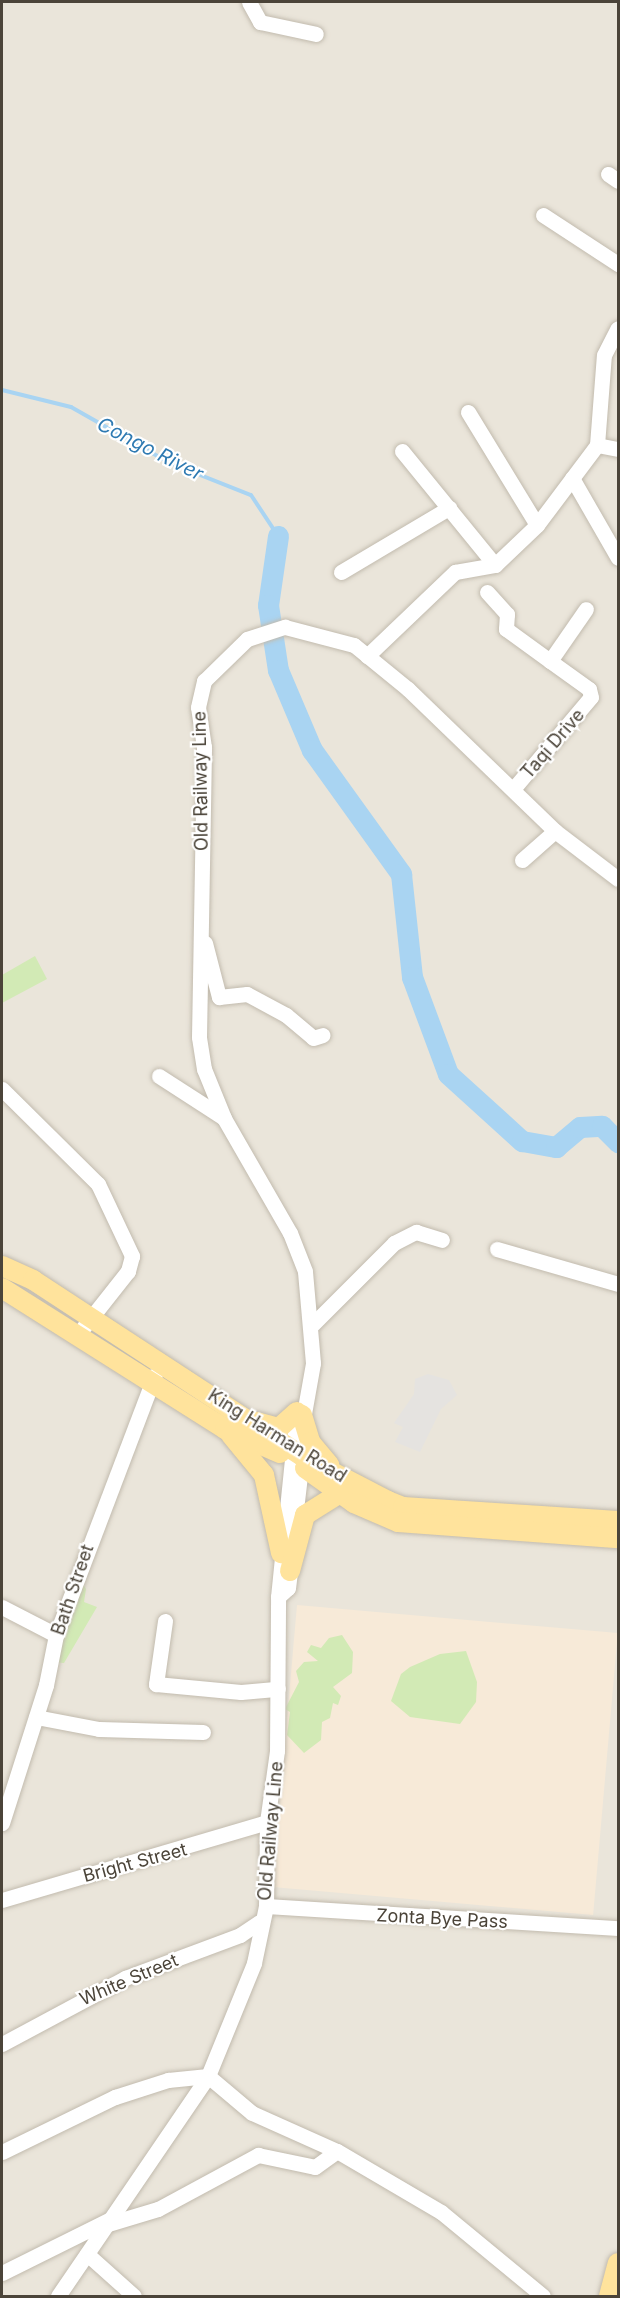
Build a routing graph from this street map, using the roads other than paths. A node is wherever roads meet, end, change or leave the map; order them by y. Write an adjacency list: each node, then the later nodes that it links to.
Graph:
1 (249, 2): 2 (street)
2 (316, 34)
3 (543, 215): 4 (street)
4 (618, 264)
5 (618, 328): 7 (street)
6 (468, 412): 12 (street)
7 (597, 445): 8 (street); 10 (street)
8 (618, 449)
9 (402, 451): 11 (street)
10 (572, 478): 12 (street); 13 (street)
11 (449, 508): 14 (street); 15 (street)
12 (537, 525): 14 (street)
13 (618, 558)
14 (495, 565): 18 (street)
15 (341, 572)
16 (487, 592): 19 (street)
17 (586, 609): 19 (street)
18 (367, 656): 20 (street, Old Railway Line); 24 (street, Old Railway Line)
19 (550, 661): 20 (street, Taqi Drive)
20 (514, 788): 21 (street, Old Railway Line)
21 (555, 831): 22 (street); 23 (street, Old Railway Line)
22 (522, 860)
23 (618, 879)
24 (199, 923): 25 (street); 28 (street, Old Railway Line)
25 (323, 1035)
26 (159, 1077): 28 (street)
27 (2, 1089): 35 (street)
28 (224, 1119): 34 (street, Old Railway Line)
29 (442, 1240): 34 (street)
30 (497, 1249): 32 (street)
31 (2, 1266): 35 (main road, King Harman Road)
32 (618, 1284)
33 (2, 1288): 35 (main road, King Harman Road)
34 (313, 1324): 37 (street, Old Railway Line)
35 (85, 1325): 36 (main road, King Harman Road)
36 (157, 1371): 38 (main road, King Harman Road); 39 (main road, King Harman Road); 50 (street, Bath Street)
37 (300, 1413): 38 (main road); 40 (street, Old Railway Line); 41 (main road)
38 (242, 1416): 40 (main road, King Harman Road)
39 (225, 1429): 40 (main road, King Harman Road); 45 (main road)
40 (296, 1456): 41 (main road, King Harman Road); 45 (street, Old Railway Line); 46 (street, Old Railway Line)
41 (340, 1486): 42 (main road, King Harman Road); 46 (main road)
42 (453, 1518): 43 (main road, King Harman Road); 44 (main road, King Harman Road)
43 (618, 1521)
44 (618, 1538)
45 (281, 1553): 47 (street, Old Railway Line)
46 (290, 1571): 47 (street, Old Railway Line)
47 (278, 1597): 51 (street, Old Railway Line)
48 (2, 1607): 50 (street)
49 (165, 1621): 51 (street)
50 (56, 1635): 52 (street, Bath Street)
51 (278, 1689): 56 (street, Old Railway Line)
52 (36, 1717): 53 (street); 55 (street, Bath Street)
53 (203, 1732)
54 (2, 1768): 55 (street)
55 (17, 1773): 57 (street, Bath Street)
56 (267, 1822): 58 (street, Bright Street); 59 (street, Old Railway Line)
57 (2, 1823)
58 (2, 1900)
59 (266, 1906): 60 (street, Old Railway Line); 61 (street, Zonta Bye Pass)
60 (259, 1922): 62 (street, White Street); 63 (street, Old Railway Line)
61 (618, 1928)
62 (2, 2044)
63 (208, 2076): 64 (street); 65 (street); 66 (street, Old Railway Line)
64 (337, 2151): 66 (street); 72 (street)
65 (2, 2152)
66 (110, 2221): 67 (street, Old Railway Line); 69 (street)
67 (87, 2254): 70 (street, Old Railway Line); 71 (street)
68 (618, 2263): 73 (main road)
69 (2, 2273)
70 (58, 2296)
71 (134, 2296)
72 (543, 2296)
73 (609, 2296)

